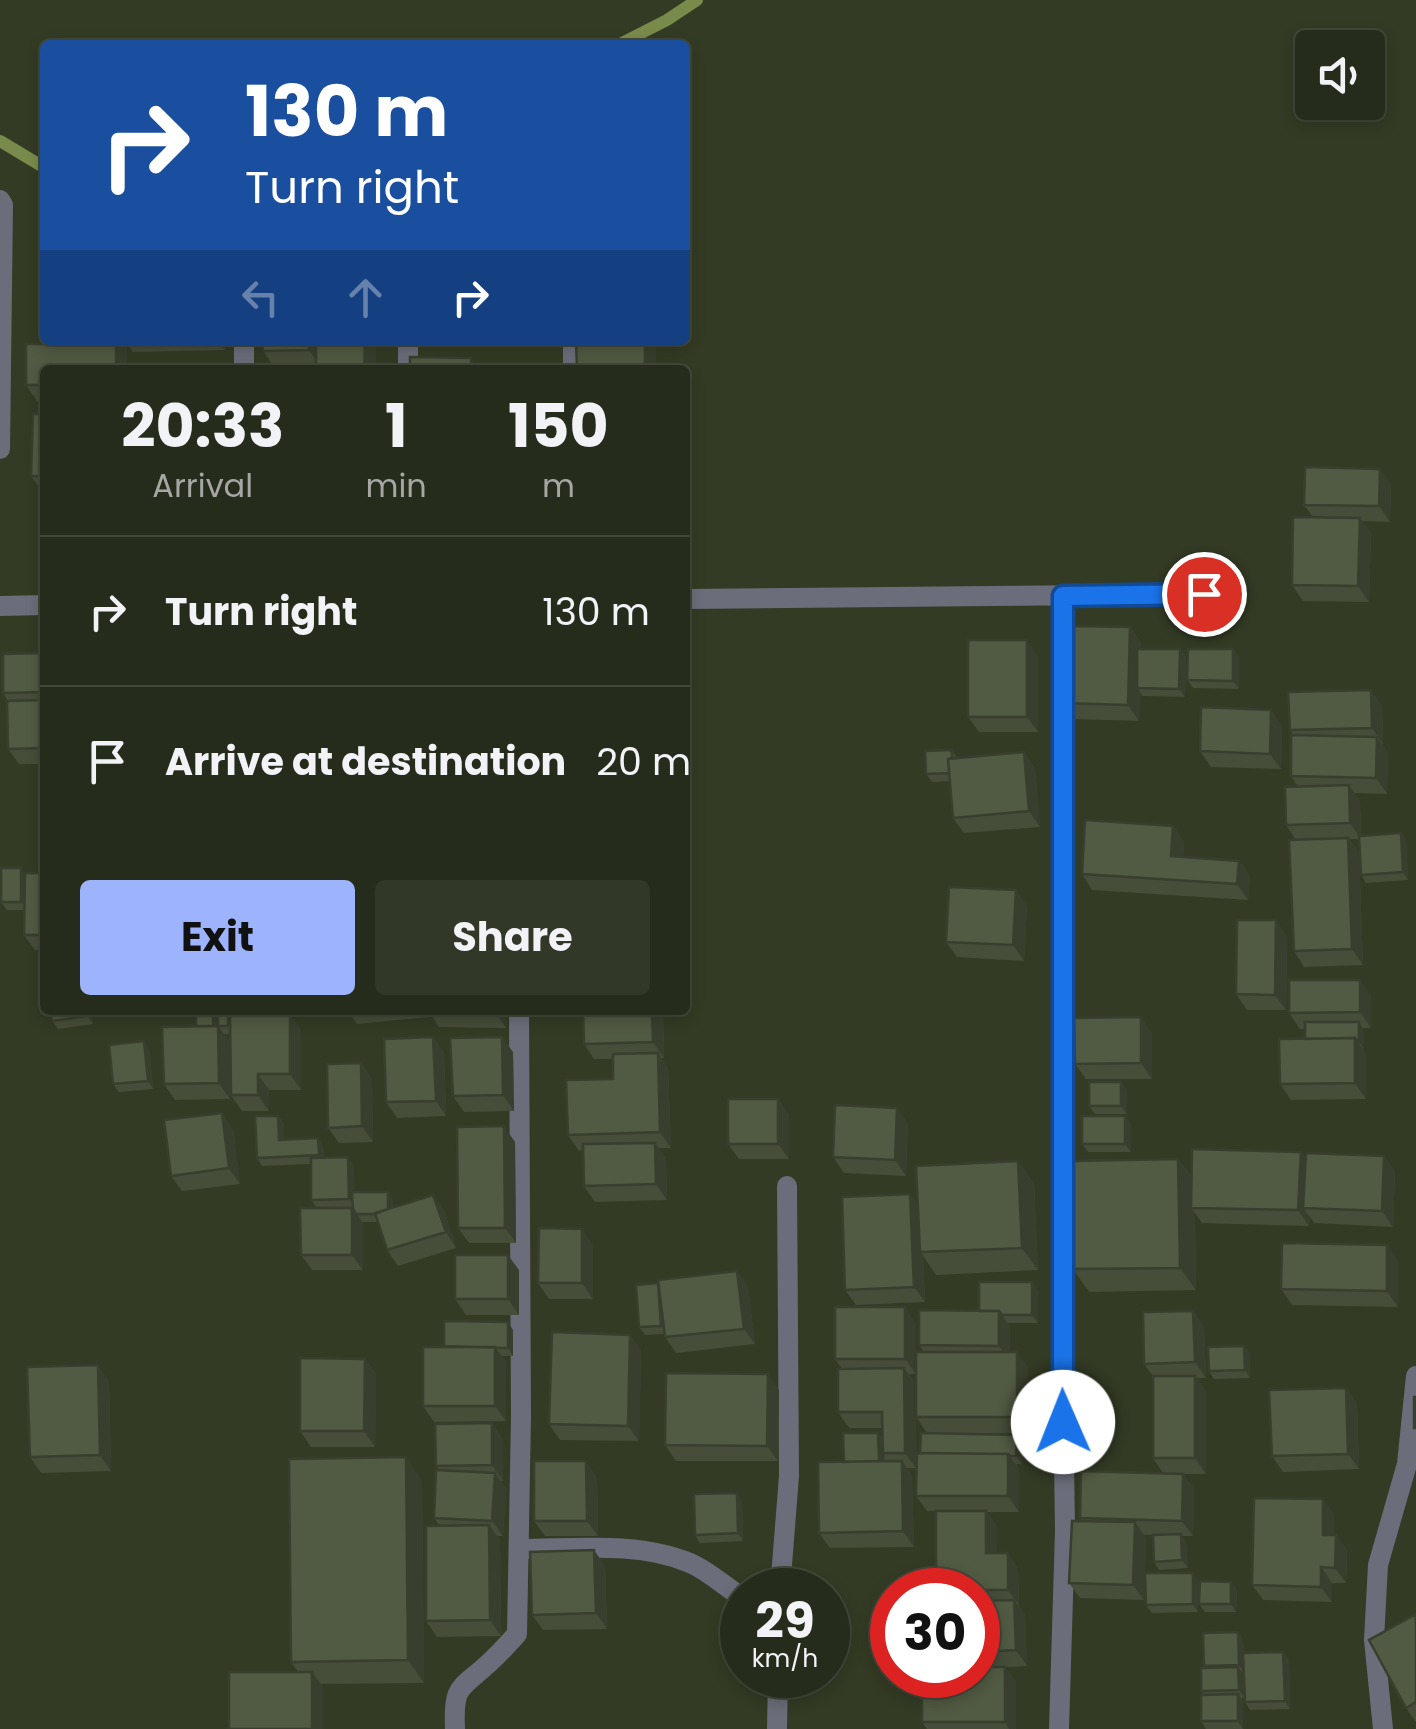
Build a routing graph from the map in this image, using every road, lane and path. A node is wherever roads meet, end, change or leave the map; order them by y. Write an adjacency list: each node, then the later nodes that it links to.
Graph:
1 (0, 200): 2 (street)
2 (1, 400): 3 (street)
3 (0, 449)
4 (1204, 594): 5 (street)
5 (1063, 596): 6 (street); 18 (street)
6 (690, 599)
7 (0, 606): 8 (street)
8 (40, 606)
9 (519, 1015): 12 (street)
10 (786, 1186): 13 (street)
11 (1416, 1376): 19 (street)
12 (520, 1549): 14 (street); 16 (street)
13 (782, 1568)
14 (720, 1583)
15 (778, 1698): 17 (street)
16 (454, 1729)
17 (777, 1729)
18 (1059, 1729)
19 (1382, 1729)

